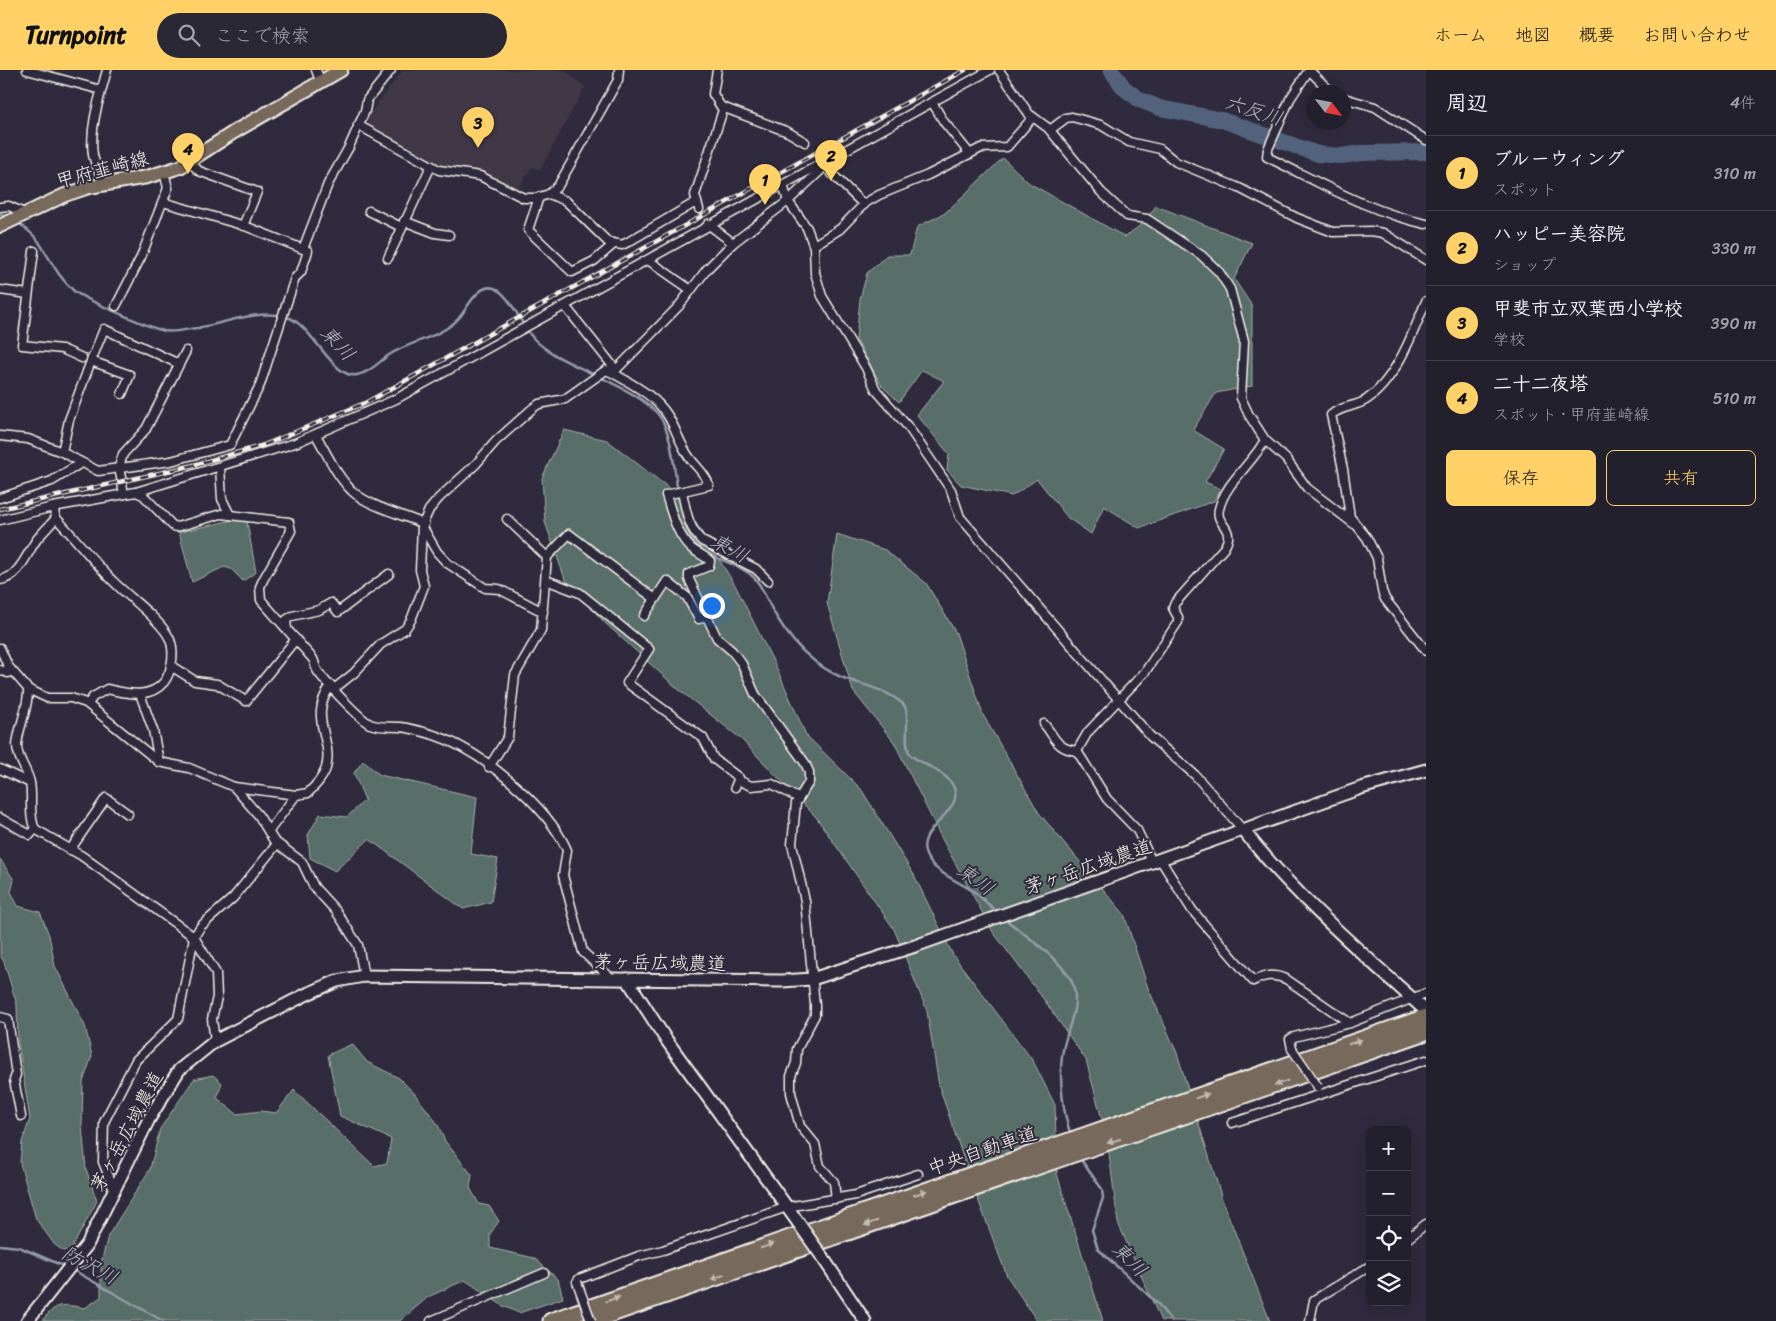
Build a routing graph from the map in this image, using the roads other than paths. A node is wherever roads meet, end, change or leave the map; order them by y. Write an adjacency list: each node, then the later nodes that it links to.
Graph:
1 (27, 70): 13 (street)
2 (106, 70): 13 (street)
3 (316, 70): 11 (street)
4 (341, 70): 11 (main road, 甲府韮崎線)
5 (392, 70): 18 (street)
6 (620, 70): 29 (street)
7 (717, 70): 16 (street)
8 (990, 70): 15 (street)
9 (999, 70): 17 (street)
10 (1309, 70): 12 (street); 40 (street)
11 (321, 82): 23 (main road, 甲府韮崎線)
12 (1324, 85)
13 (101, 90): 27 (street)
14 (1351, 100): 20 (street)
15 (932, 102): 22 (street); 24 (street)
16 (722, 107): 21 (street); 44 (street)
17 (1033, 117): 19 (street); 22 (street)
18 (358, 125): 25 (street); 46 (street)
19 (1050, 130): 50 (street); 65 (street)
20 (1426, 140)
21 (805, 142)
22 (970, 154): 33 (street)
23 (190, 162): 26 (main road, 甲府韮崎線); 41 (street)
24 (822, 163): 28 (street); 31 (street); 33 (street)
25 (431, 166): 30 (street); 38 (street)
26 (164, 172): 27 (main road, 甲府韮崎線); 32 (street)
27 (104, 184): 36 (main road, 甲府韮崎線)
28 (782, 185): 31 (street); 39 (street)
29 (549, 194): 30 (street); 44 (street)
30 (539, 197): 44 (street)
31 (788, 201): 43 (street); 45 (street)
32 (162, 202): 41 (street); 55 (street)
33 (864, 205): 45 (street)
34 (0, 207): 36 (street)
35 (369, 211): 38 (street)
36 (24, 215): 37 (main road, 甲府韮崎線)
37 (5, 224)
38 (403, 224): 42 (street); 48 (street)
39 (708, 224): 43 (street); 49 (street)
40 (1426, 224)
41 (243, 226): 46 (street)
42 (449, 235)
43 (733, 243): 52 (street)
44 (614, 244)
45 (814, 245): 101 (street)
46 (303, 249): 68 (street)
47 (34, 252): 53 (street)
48 (388, 258)
49 (648, 260): 52 (street); 56 (street)
50 (1426, 260)
51 (0, 290): 53 (street)
52 (691, 290): 61 (street)
53 (28, 294): 58 (street)
54 (1426, 301): 79 (street)
55 (116, 306)
56 (565, 306): 61 (street); 63 (street)
57 (186, 351): 60 (street)
58 (82, 358)
59 (91, 361): 60 (street); 62 (street); 66 (street)
60 (179, 364): 68 (street)
61 (615, 372): 71 (street); 80 (street)
62 (122, 394)
63 (316, 434): 69 (street); 80 (street)
64 (0, 436): 66 (street)
65 (1265, 440): 79 (street); 101 (street)
66 (62, 452): 67 (street)
67 (81, 463): 68 (street); 73 (street)
68 (119, 467): 72 (street)
69 (220, 467): 70 (street); 75 (street)
70 (136, 492): 72 (street); 75 (street)
71 (682, 492): 85 (street); 89 (street)
72 (124, 494): 74 (street)
73 (0, 498)
74 (53, 507): 76 (street); 78 (street)
75 (230, 515): 90 (street)
76 (56, 518): 83 (street); 95 (street)
77 (507, 519): 81 (street)
78 (0, 520)
79 (1354, 524): 93 (street)
80 (423, 525): 87 (street); 98 (street)
81 (547, 558): 84 (street); 86 (street)
82 (389, 574): 90 (street)
83 (0, 580)
84 (546, 580): 87 (street); 112 (street)
85 (768, 581)
86 (655, 599): 88 (street); 89 (street)
87 (543, 612): 106 (street)
88 (644, 616)
89 (706, 616): 112 (street)
90 (287, 629): 91 (street)
91 (296, 639): 95 (street); 98 (street)
92 (0, 648): 94 (street)
93 (1426, 651)
94 (2, 658): 97 (street)
95 (171, 666): 100 (street)
96 (0, 670): 97 (street)
97 (11, 670): 99 (street)
98 (332, 687): 106 (street); 111 (street)
99 (28, 688): 102 (street); 109 (street)
100 (140, 694): 102 (street); 105 (street)
101 (1119, 701): 104 (street); 116 (street)
102 (88, 704): 105 (street)
103 (1044, 724): 104 (street)
104 (1077, 751): 120 (street)
105 (159, 762): 110 (street)
106 (489, 767): 123 (street)
107 (0, 768): 109 (street)
108 (1426, 770): 116 (street, 茅ヶ岳広域農道)
109 (30, 783): 115 (street)
110 (234, 787): 111 (street); 117 (street)
111 (296, 795): 117 (street)
112 (798, 798): 125 (street)
113 (128, 814): 119 (street)
114 (0, 818): 115 (street)
115 (35, 829): 119 (street)
116 (1243, 830): 120 (street, 茅ヶ岳広域農道); 127 (street)
117 (269, 831): 118 (street)
118 (277, 844): 121 (street); 122 (street)
119 (70, 850): 121 (street)
120 (1156, 861): 125 (street, 茅ヶ岳広域農道); 129 (street)
121 (194, 937): 131 (street); 139 (street)
122 (364, 976): 123 (street, 茅ヶ岳広域農道); 131 (street, 茅ヶ岳広域農道)
123 (612, 979): 124 (street, 茅ヶ岳広域農道)
124 (627, 979): 125 (street, 茅ヶ岳広域農道); 141 (street)
125 (812, 979): 140 (street)
126 (1426, 993): 127 (street)
127 (1421, 1008): 129 (street); 135 (highway, 中央自動車道, one-way to 127)
128 (0, 1017): 134 (street)
129 (1350, 1023): 133 (street, bridge)
130 (1426, 1032): 135 (highway, 中央自動車道, one-way to 135)
131 (215, 1041): 139 (street, 茅ヶ岳広域農道)
132 (1426, 1060): 133 (street)
133 (1322, 1095): 136 (street)
134 (21, 1116)
135 (1158, 1119): 137 (highway, 中央自動車道)
136 (1232, 1123)
137 (1015, 1166): 148 (highway, 中央自動車道, one-way to 137); 149 (highway, 中央自動車道, one-way to 149)
138 (918, 1174): 140 (street)
139 (114, 1189): 146 (street, 茅ヶ岳広域農道)
140 (836, 1200): 141 (street)
141 (787, 1207): 149 (street, bridge); 150 (street, bridge)
142 (1426, 1224): 143 (street)
143 (1411, 1236)
144 (1366, 1268): 151 (street)
145 (544, 1273): 147 (street)
146 (28, 1321)
147 (432, 1321)
148 (551, 1321)
149 (591, 1321)
150 (865, 1321)
151 (1310, 1321)

